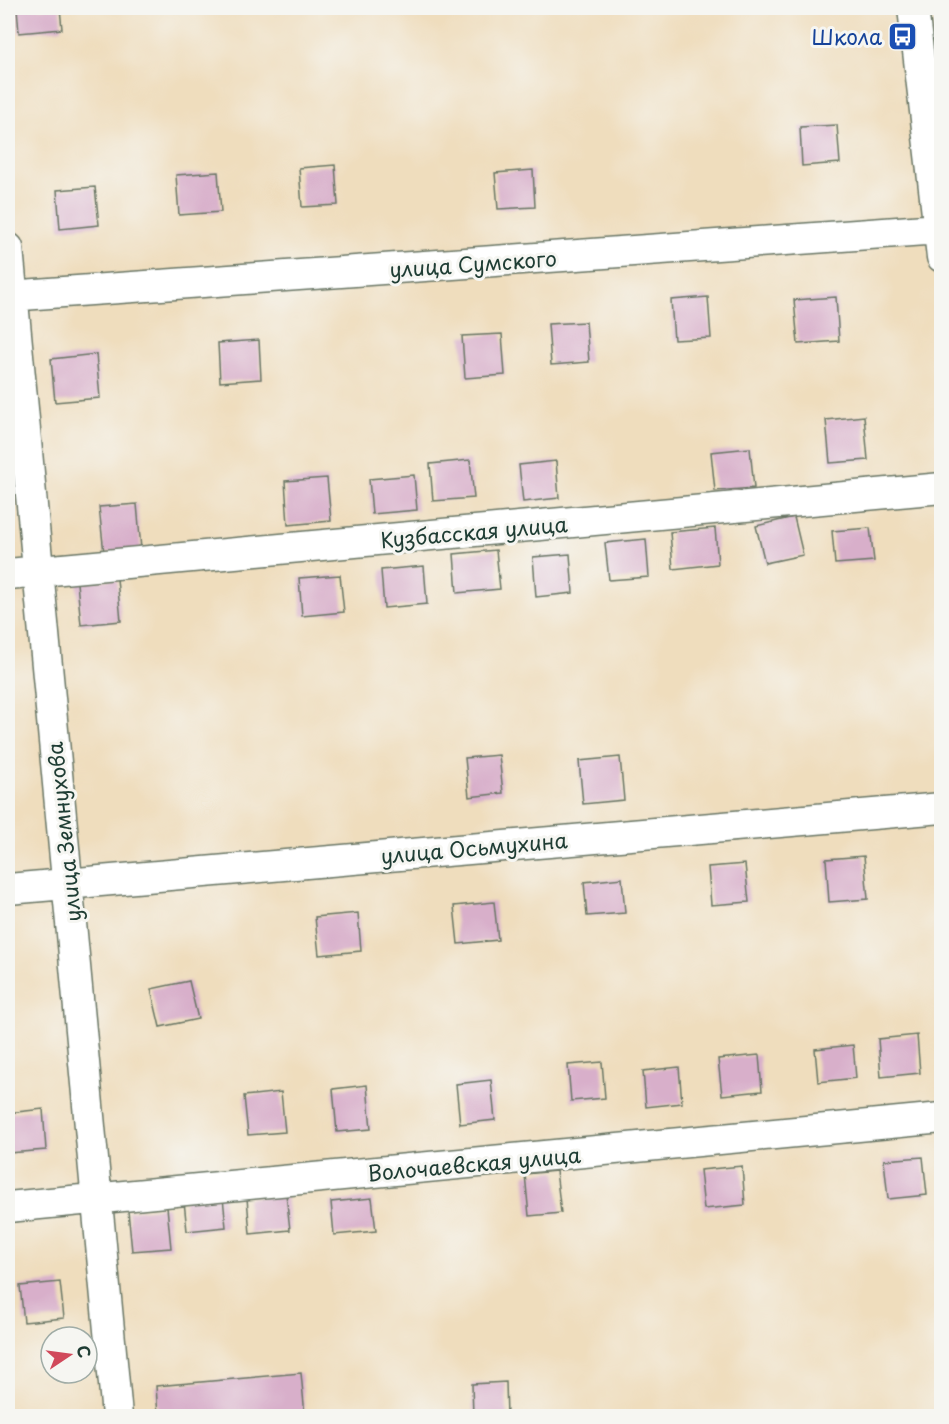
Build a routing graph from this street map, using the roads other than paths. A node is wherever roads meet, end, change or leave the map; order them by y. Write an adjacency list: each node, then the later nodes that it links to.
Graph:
1 (913, 8): 2 (street)
2 (940, 243): 4 (street, улица Сумского)
3 (8, 248): 4 (street, улица Земнухова)
4 (10, 296): 6 (street, улица Земнухова)
5 (942, 488): 6 (street, Кузбасская улица)
6 (37, 571): 7 (street, Кузбасская улица); 9 (street, улица Земнухова)
7 (8, 574)
8 (942, 808): 9 (street, улица Осьмухина)
9 (68, 883): 10 (street, улица Осьмухина); 12 (street, улица Земнухова)
10 (8, 889)
11 (942, 1118): 12 (street, Волочаевская улица)
12 (97, 1199): 13 (street, Волочаевская улица); 14 (street, улица Земнухова)
13 (8, 1208)
14 (117, 1416)

